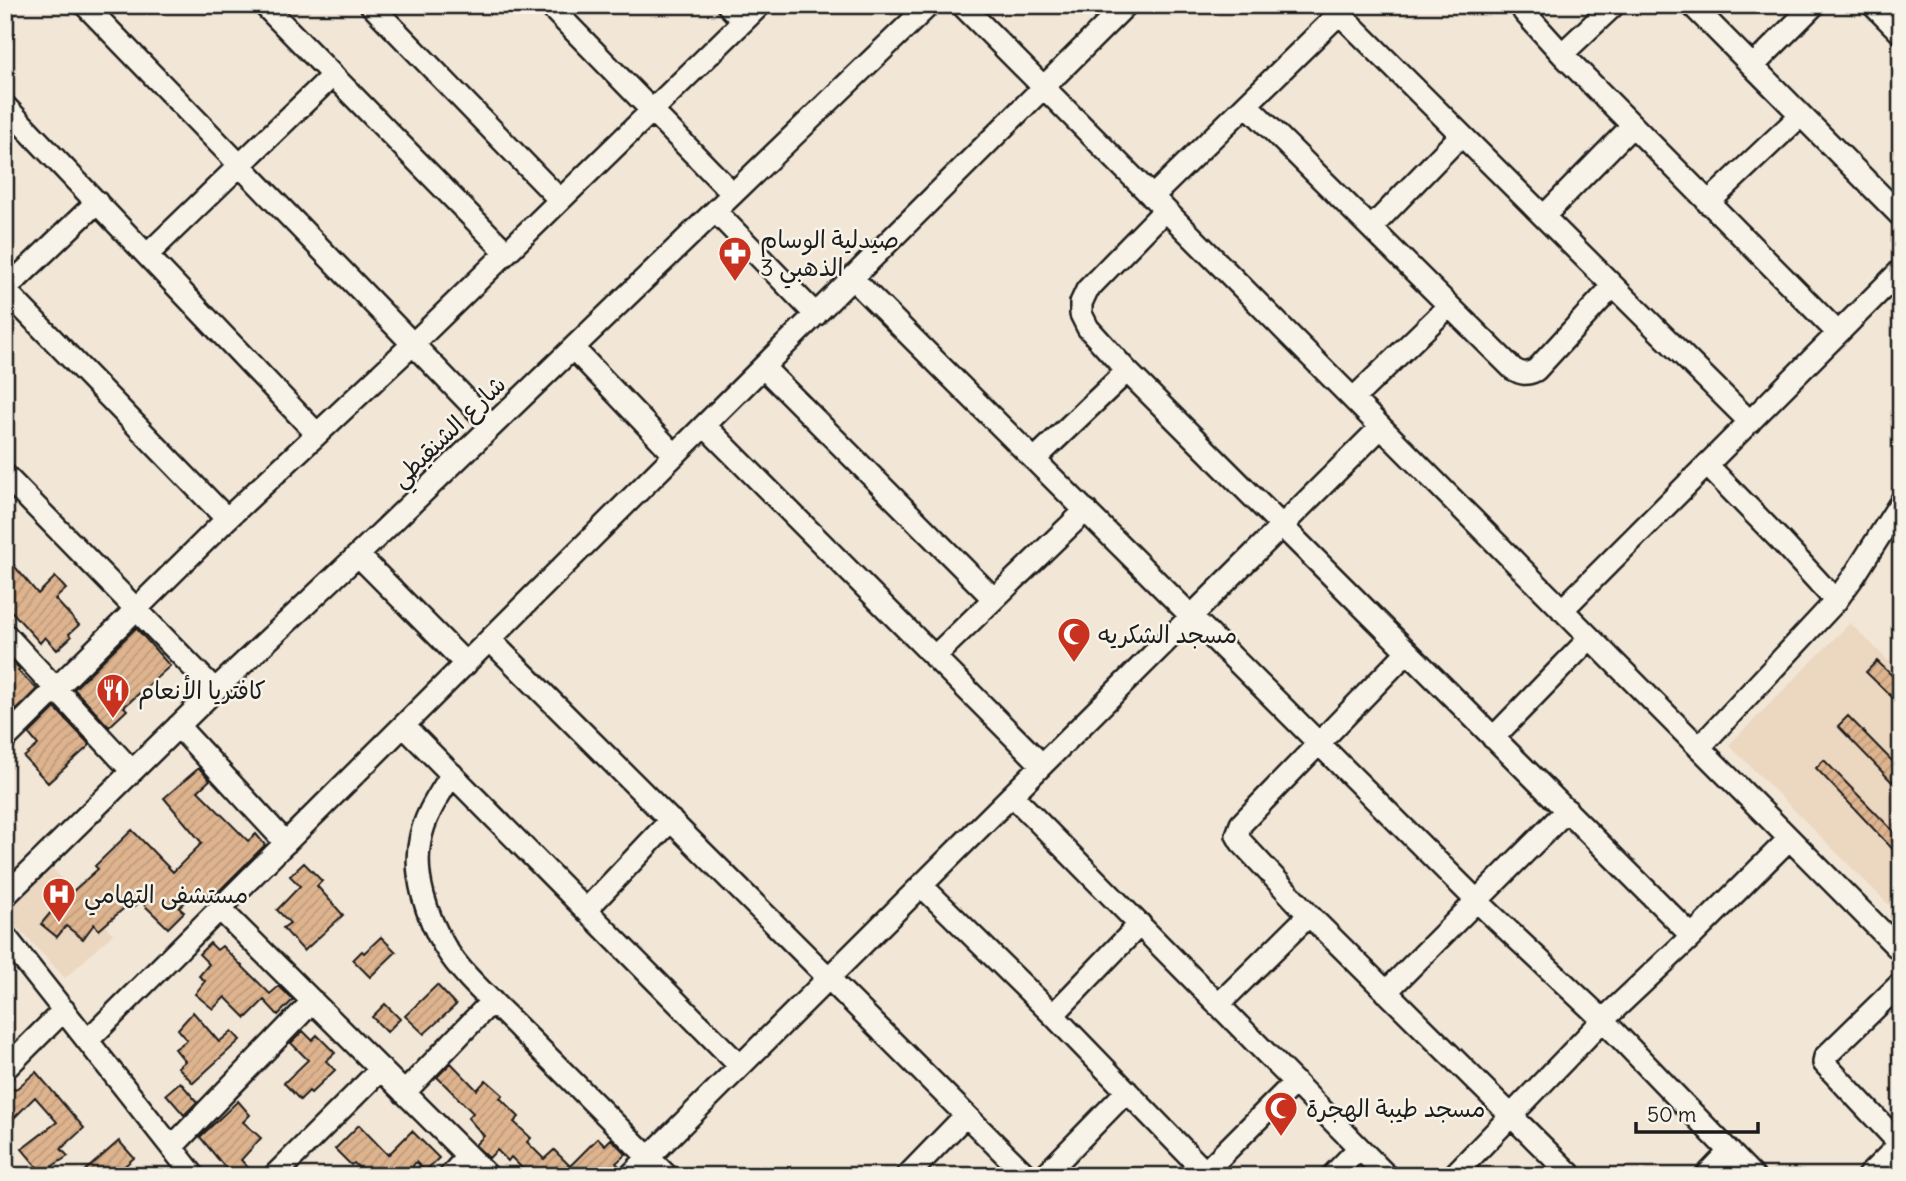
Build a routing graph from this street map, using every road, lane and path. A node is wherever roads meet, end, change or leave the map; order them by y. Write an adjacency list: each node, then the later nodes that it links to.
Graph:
1 (85, 5): 28 (street)
2 (371, 5): 30 (street)
3 (549, 5): 24 (street)
4 (728, 5): 16 (street)
5 (760, 5): 16 (street)
6 (929, 5): 29 (street, شارع الشنقيطي)
7 (962, 5): 21 (street)
8 (1126, 5): 21 (street)
9 (1522, 5): 18 (street)
10 (1614, 5): 18 (street)
11 (1692, 5): 19 (street)
12 (1814, 5): 19 (street)
13 (1873, 5): 17 (street)
14 (1340, 8): 22 (street); 27 (street)
15 (278, 10): 20 (street)
16 (743, 21): 24 (street)
17 (1901, 33)
18 (1562, 54): 26 (street)
19 (1753, 66): 25 (street)
20 (332, 76): 28 (street); 38 (street)
21 (1043, 88): 33 (street); 41 (street)
22 (1247, 105): 33 (street); 37 (street)
23 (5, 106): 31 (street)
24 (652, 111): 29 (street); 30 (street)
25 (1801, 115): 32 (street); 36 (street)
26 (1632, 126): 32 (street); 35 (street)
27 (1461, 135): 35 (street); 37 (street)
28 (240, 165): 39 (street); 47 (street)
29 (733, 194): 34 (street, شارع الشنقيطي)
30 (560, 200): 38 (street)
31 (97, 202): 39 (street); 43 (street)
32 (1708, 203): 46 (street)
33 (1159, 204): 50 (street); 51 (street)
34 (715, 211): 45 (street); 48 (street, شارع الشنقيطي)
35 (1544, 216): 42 (street)
36 (1901, 216)
37 (1371, 228): 44 (street)
38 (506, 252): 47 (street)
39 (148, 254): 56 (street)
40 (1901, 270): 46 (street)
41 (852, 278): 45 (street); 58 (street)
42 (1613, 286): 44 (street); 52 (street)
43 (5, 290): 63 (street)
44 (1449, 306): 51 (street)
45 (816, 315): 49 (street)
46 (1838, 333): 52 (street)
47 (413, 344): 53 (street); 56 (street)
48 (573, 348): 53 (street, شارع الشنقيطي); 57 (street)
49 (763, 367): 54 (street); 66 (street)
50 (1127, 371): 58 (street); 64 (street)
51 (1353, 399): 55 (street)
52 (1749, 422): 59 (street)
53 (492, 426): 65 (street, شارع الشنقيطي)
54 (705, 426): 57 (street); 75 (street)
55 (1381, 427): 64 (street); 69 (street)
56 (317, 434): 63 (street)
57 (675, 455): 73 (street)
58 (1035, 459): 62 (street)
59 (1706, 465): 67 (street); 69 (street)
60 (5, 475): 68 (street)
61 (1901, 502): 67 (street)
62 (1086, 510): 66 (street); 70 (street)
63 (227, 519): 68 (street)
64 (1281, 527): 70 (street); 74 (street)
65 (358, 555): 76 (street); 78 (street, شارع الشنقيطي)
66 (995, 598): 75 (street)
67 (1836, 601): 84 (street)
68 (136, 609): 77 (street); 78 (street)
69 (1562, 610): 72 (street)
70 (1192, 616): 83 (street); 85 (street)
71 (5, 634): 77 (street)
72 (1590, 638): 81 (street); 84 (street)
73 (490, 640): 76 (street); 90 (street)
74 (1407, 652): 81 (street); 83 (street)
75 (934, 657): 85 (street)
76 (466, 664): 80 (street)
77 (57, 689): 82 (street); 86 (street)
78 (215, 690): 79 (street, شارع الشنقيطي)
79 (178, 726): 86 (street, شارع الشنقيطي); 92 (street)
80 (404, 726): 87 (street); 92 (street)
81 (1493, 738): 89 (street)
82 (5, 739)
83 (1319, 743): 95 (street); 98 (street)
84 (1699, 748): 91 (street)
85 (1042, 765): 88 (street)
86 (132, 771): 94 (street, شارع الشنقيطي)
87 (452, 774): 97 (street); 107 (street)
88 (1012, 795): 93 (street); 99 (street)
89 (1567, 810): 95 (street); 101 (street)
90 (671, 820): 97 (street); 103 (street)
91 (1789, 839): 101 (street); 102 (street)
92 (286, 843): 96 (street)
93 (922, 885): 103 (street); 110 (street)
94 (5, 896)
95 (1477, 901): 105 (street); 111 (street)
96 (220, 909): 106 (street); 112 (street)
97 (586, 910): 113 (street)
98 (1309, 915): 105 (street); 108 (street)
99 (1140, 924): 108 (street); 110 (street)
100 (5, 936): 109 (street)
101 (1692, 936): 111 (street)
102 (1901, 951)
103 (829, 978): 113 (street); 119 (street)
104 (1901, 983): 121 (street)
105 (1385, 992): 120 (street)
106 (313, 1001): 115 (street); 122 (street)
107 (492, 1001): 118 (street); 126 (street)
108 (1218, 1004): 116 (street)
109 (65, 1010): 112 (street); 114 (street)
110 (1052, 1015): 117 (street)
111 (1603, 1020): 120 (street); 124 (street)
112 (89, 1041): 122 (street)
113 (740, 1066): 126 (street)
114 (5, 1069)
115 (381, 1069): 118 (street); 129 (street)
116 (1295, 1083): 123 (street); 127 (street)
117 (1128, 1091): 127 (street); 136 (street)
118 (404, 1093): 125 (street)
119 (966, 1115): 134 (street); 135 (street)
120 (1510, 1115): 139 (street); 140 (street)
121 (1900, 1145): 143 (street)
122 (172, 1147): 128 (street)
123 (1359, 1148): 137 (street); 138 (street)
124 (1729, 1152): 141 (street); 142 (street)
125 (468, 1157): 130 (street); 131 (street)
126 (649, 1157): 132 (street); 133 (street)
127 (1207, 1174)
128 (194, 1176)
129 (274, 1176)
130 (450, 1176)
131 (488, 1176)
132 (630, 1176)
133 (667, 1176)
134 (907, 1176)
135 (1027, 1176)
136 (1044, 1176)
137 (1332, 1176)
138 (1387, 1176)
139 (1453, 1176)
140 (1572, 1176)
141 (1706, 1176)
142 (1753, 1176)
143 (1868, 1176)

